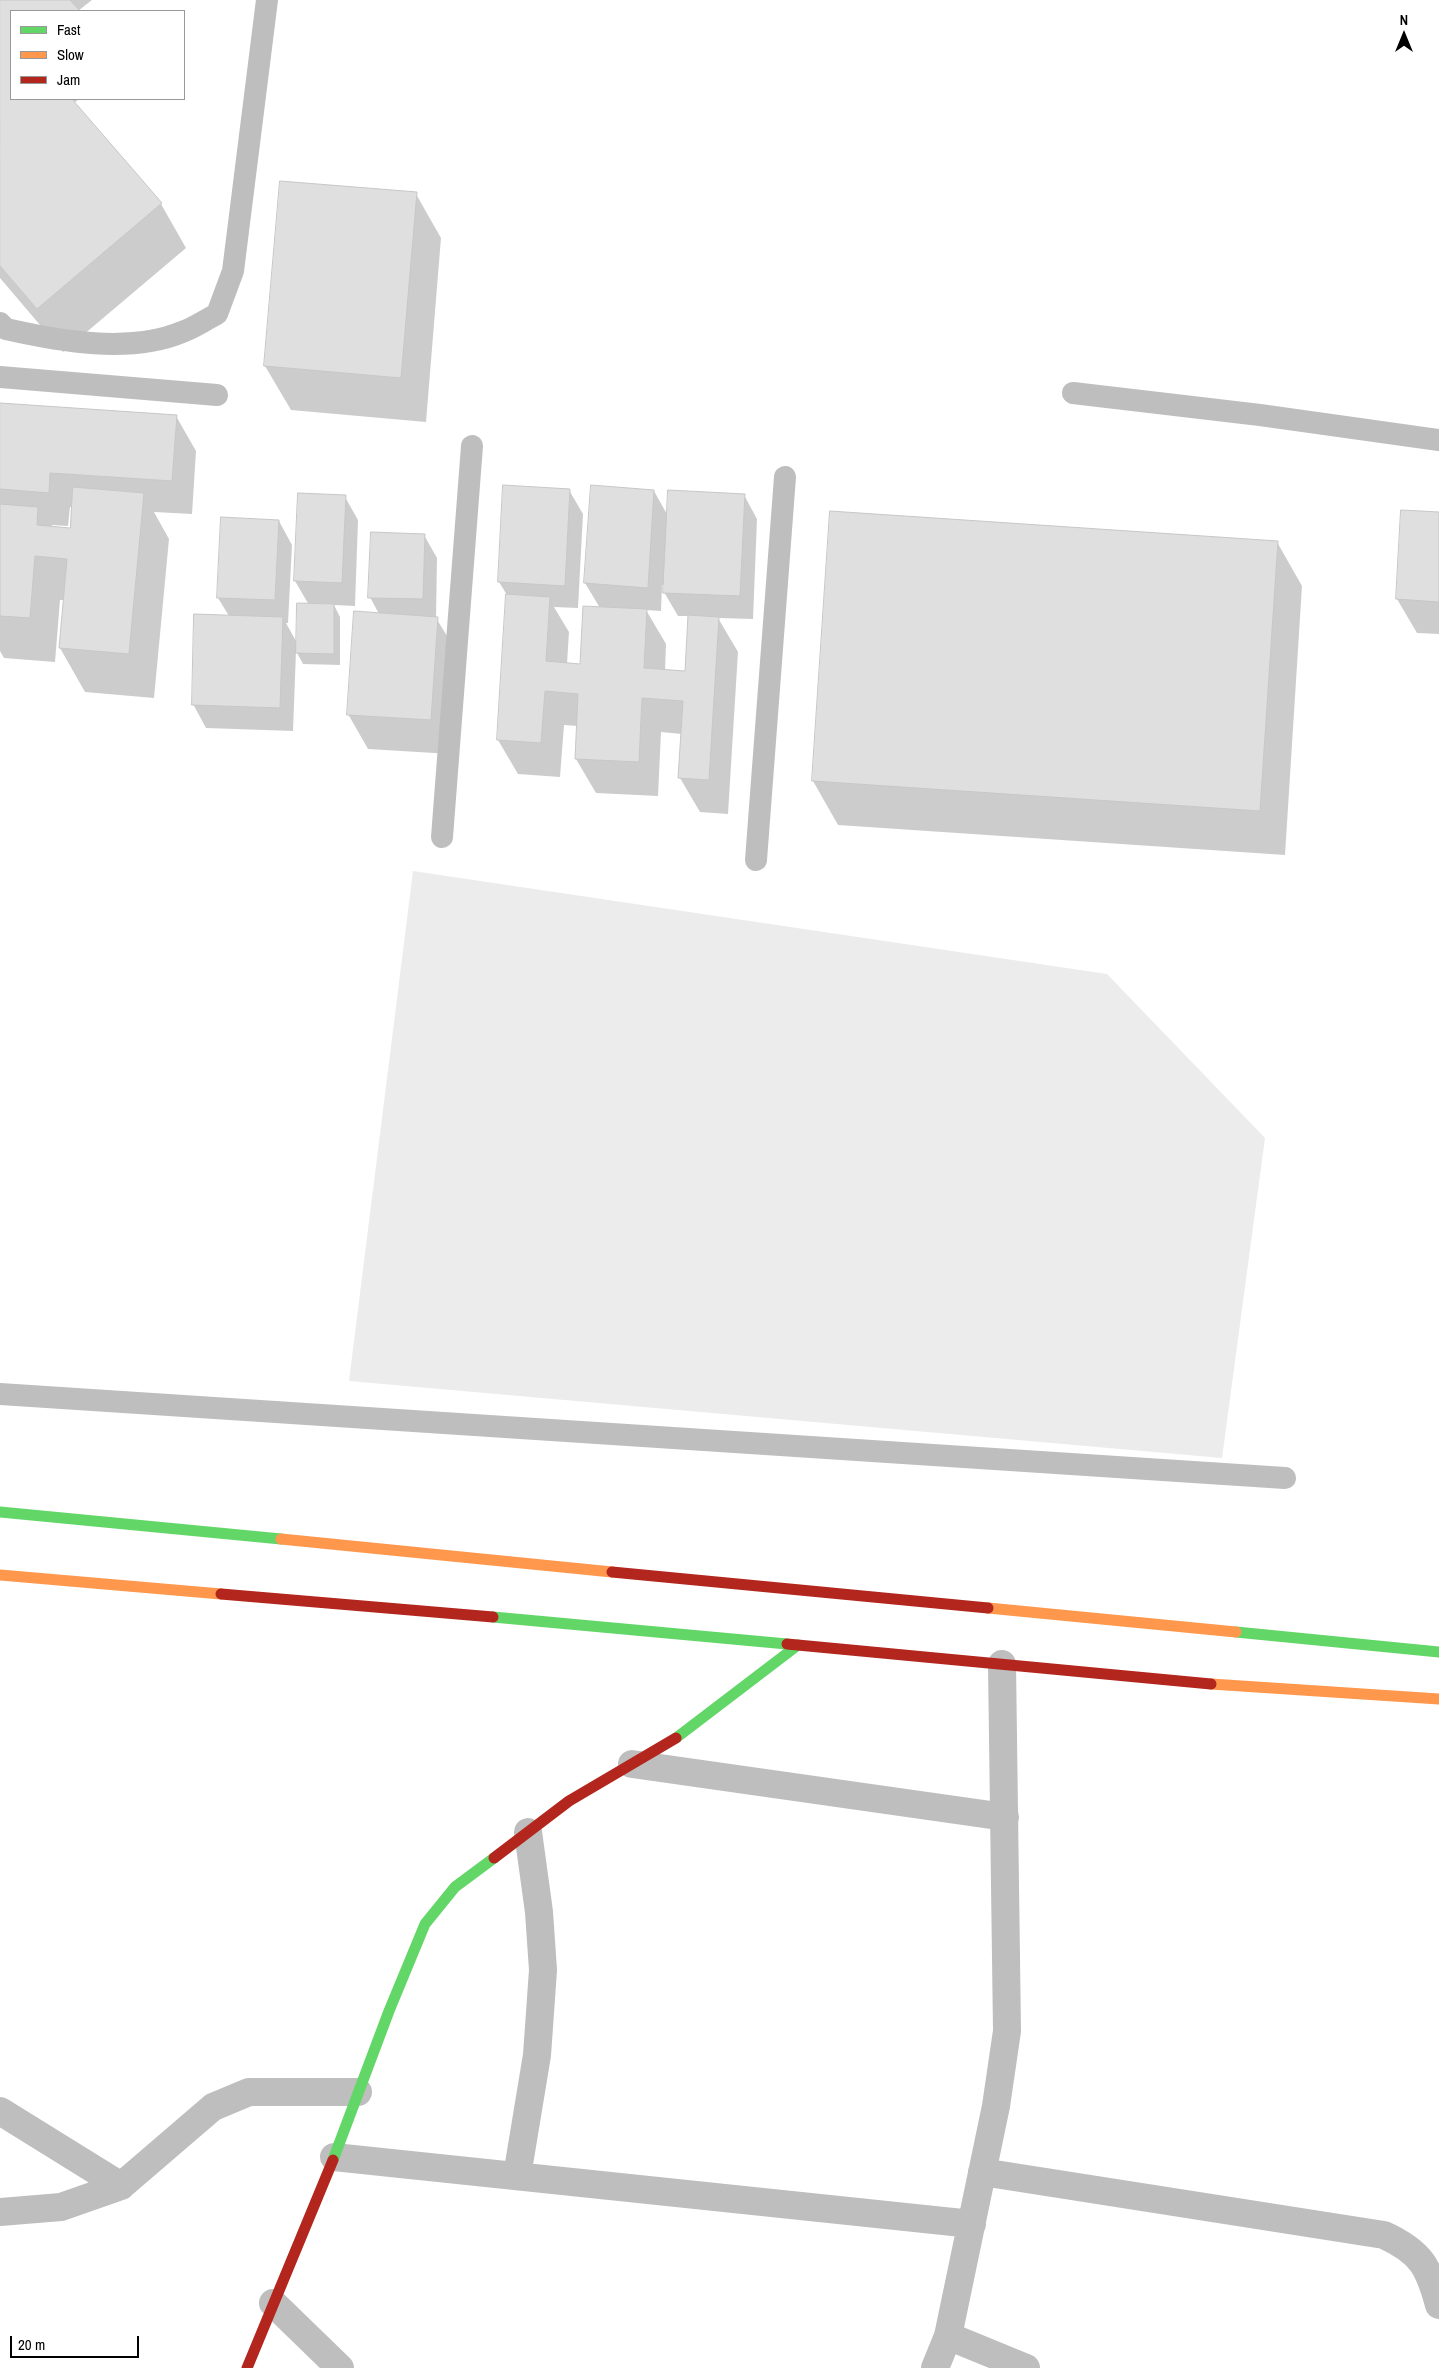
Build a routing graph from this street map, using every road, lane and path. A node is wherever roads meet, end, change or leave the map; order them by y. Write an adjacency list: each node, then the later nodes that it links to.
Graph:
1 (266, 0): 2 (lane)
2 (0, 323)
3 (0, 377): 5 (lane)
4 (1073, 393): 6 (lane)
5 (216, 395)
6 (1439, 440)
7 (472, 446): 9 (lane)
8 (785, 477): 10 (lane)
9 (442, 838)
10 (756, 860)
11 (0, 1394): 12 (lane)
12 (1285, 1478)
13 (0, 1512): 16 (street)
14 (0, 1576): 15 (street)
15 (798, 1645): 17 (street); 19 (street)
16 (1439, 1652)
17 (1002, 1664): 18 (street); 20 (street)
18 (1439, 1700)
19 (632, 1764): 20 (street); 21 (street)
20 (1005, 1817): 25 (street)
21 (528, 1832): 22 (street); 26 (street)
22 (358, 2092): 24 (street); 27 (street)
23 (0, 2111): 27 (street)
24 (334, 2157): 26 (street); 30 (street)
25 (982, 2172): 29 (street); 31 (street)
26 (517, 2176): 29 (street)
27 (121, 2186): 28 (street)
28 (0, 2212)
29 (972, 2224): 32 (street)
30 (273, 2303): 33 (street); 34 (street)
31 (1439, 2306)
32 (948, 2336): 35 (street); 36 (street)
33 (247, 2368)
34 (340, 2368)
35 (934, 2368)
36 (1026, 2368)

